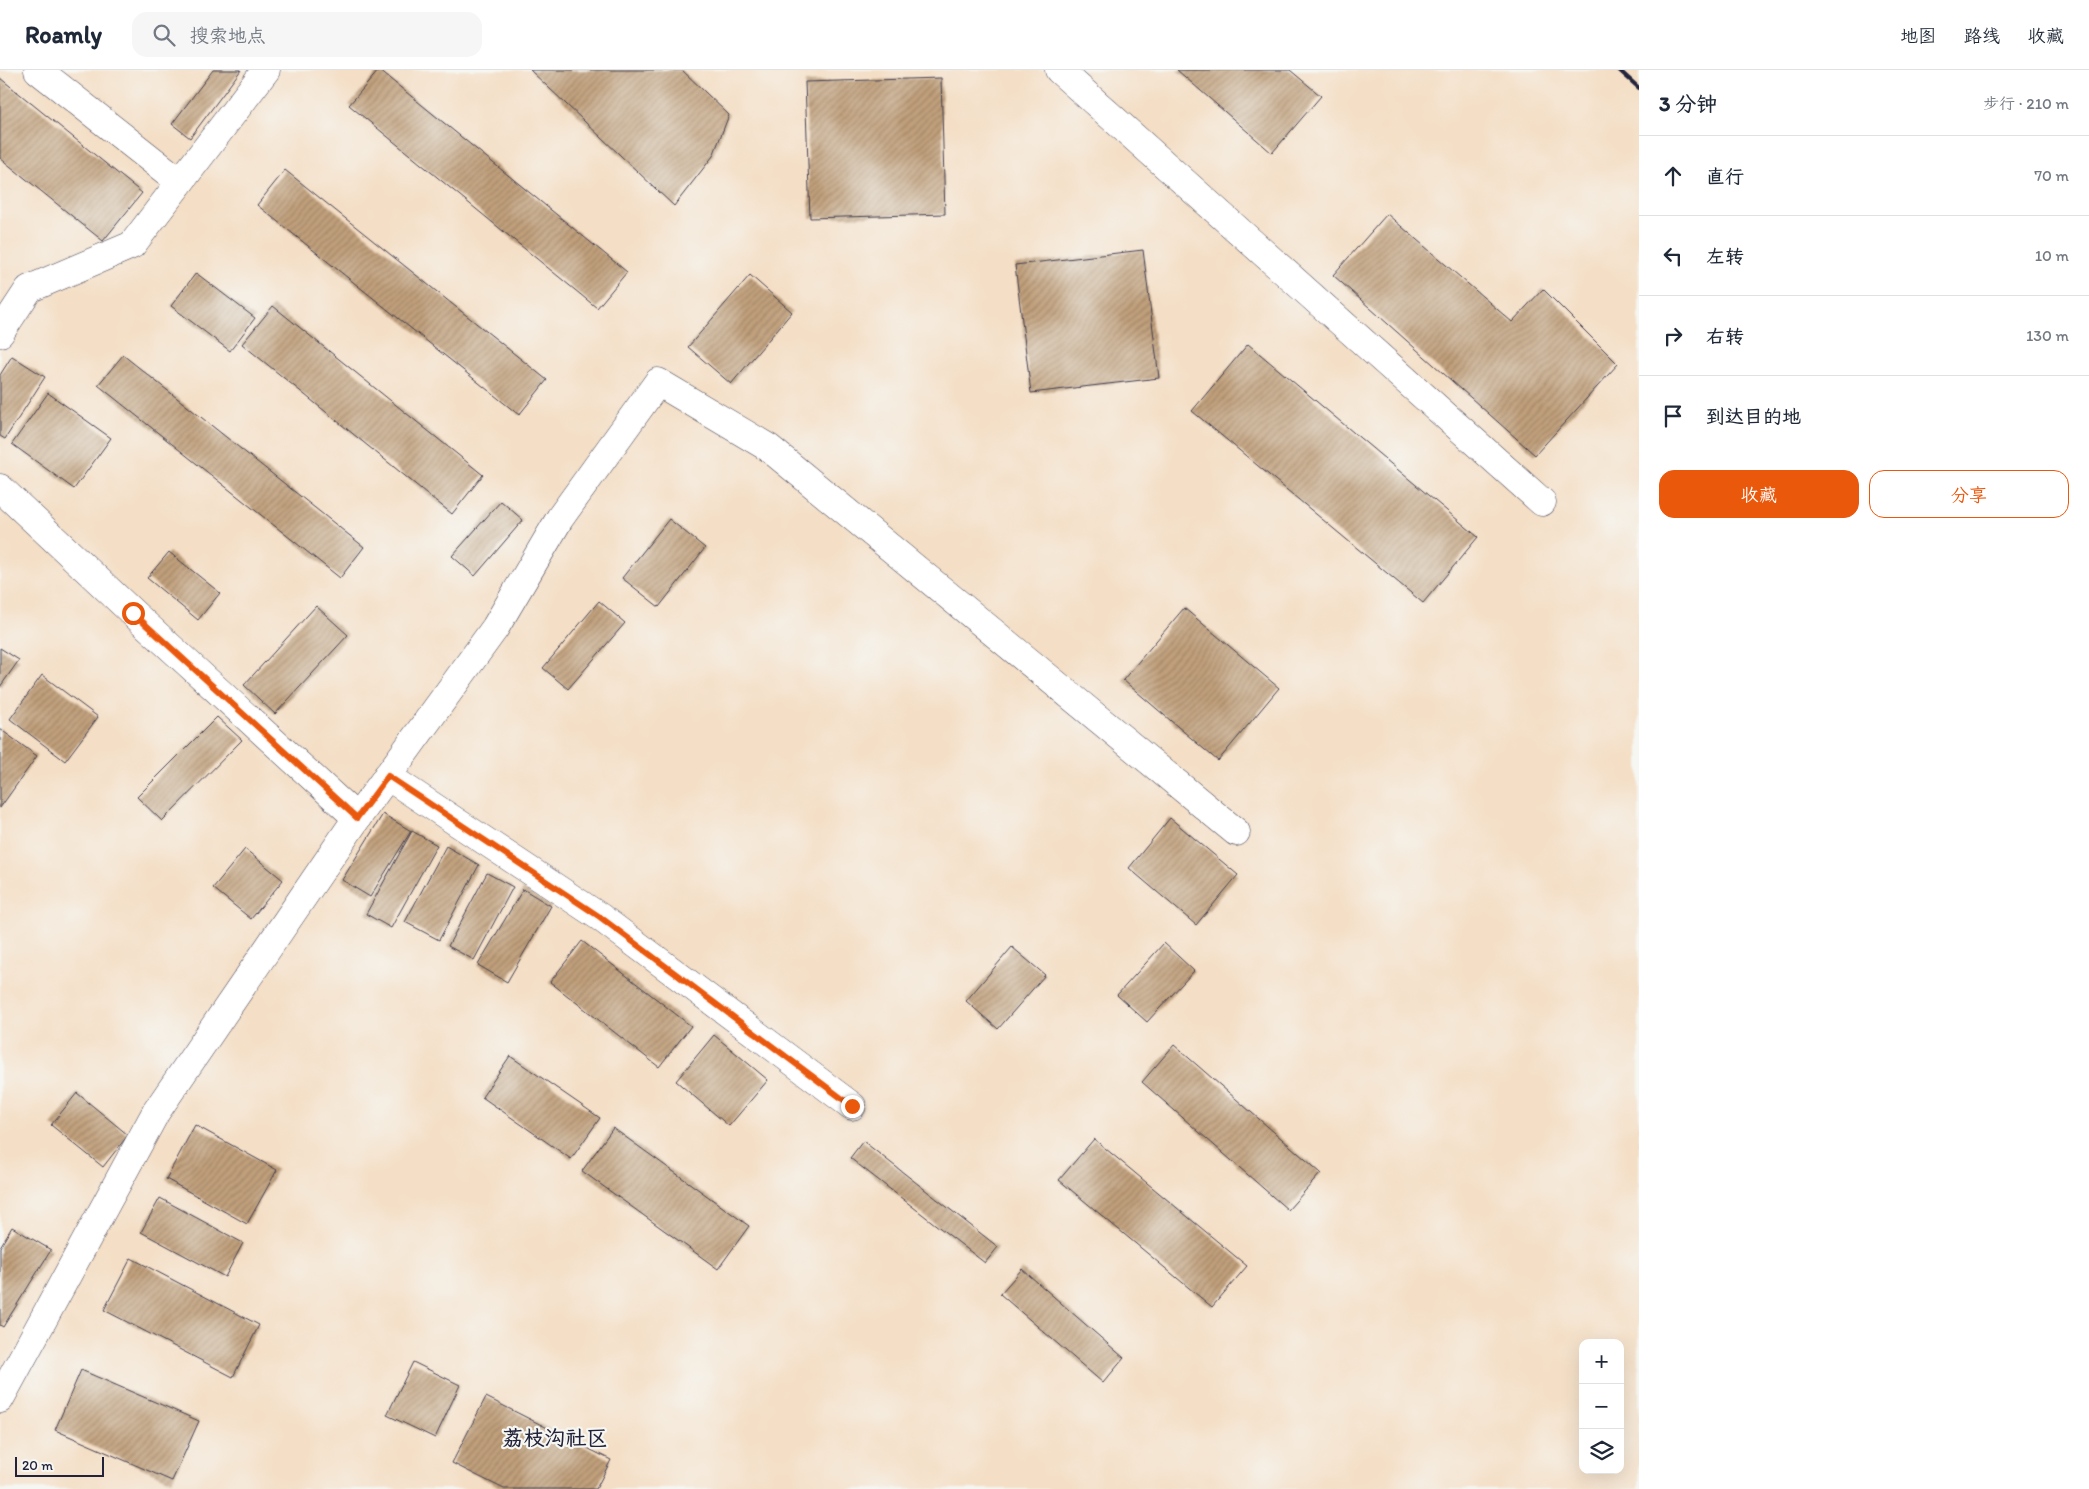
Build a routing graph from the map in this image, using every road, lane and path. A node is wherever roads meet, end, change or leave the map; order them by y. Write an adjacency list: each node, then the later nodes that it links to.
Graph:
1 (38, 70): 4 (street)
2 (266, 70): 4 (street)
3 (1059, 70): 7 (street)
4 (180, 182): 5 (street)
5 (0, 333)
6 (0, 488): 9 (street)
7 (1542, 502)
8 (388, 776): 9 (street); 10 (street); 11 (street)
9 (357, 818): 12 (street)
10 (1236, 832)
11 (852, 1106)
12 (0, 1399)

